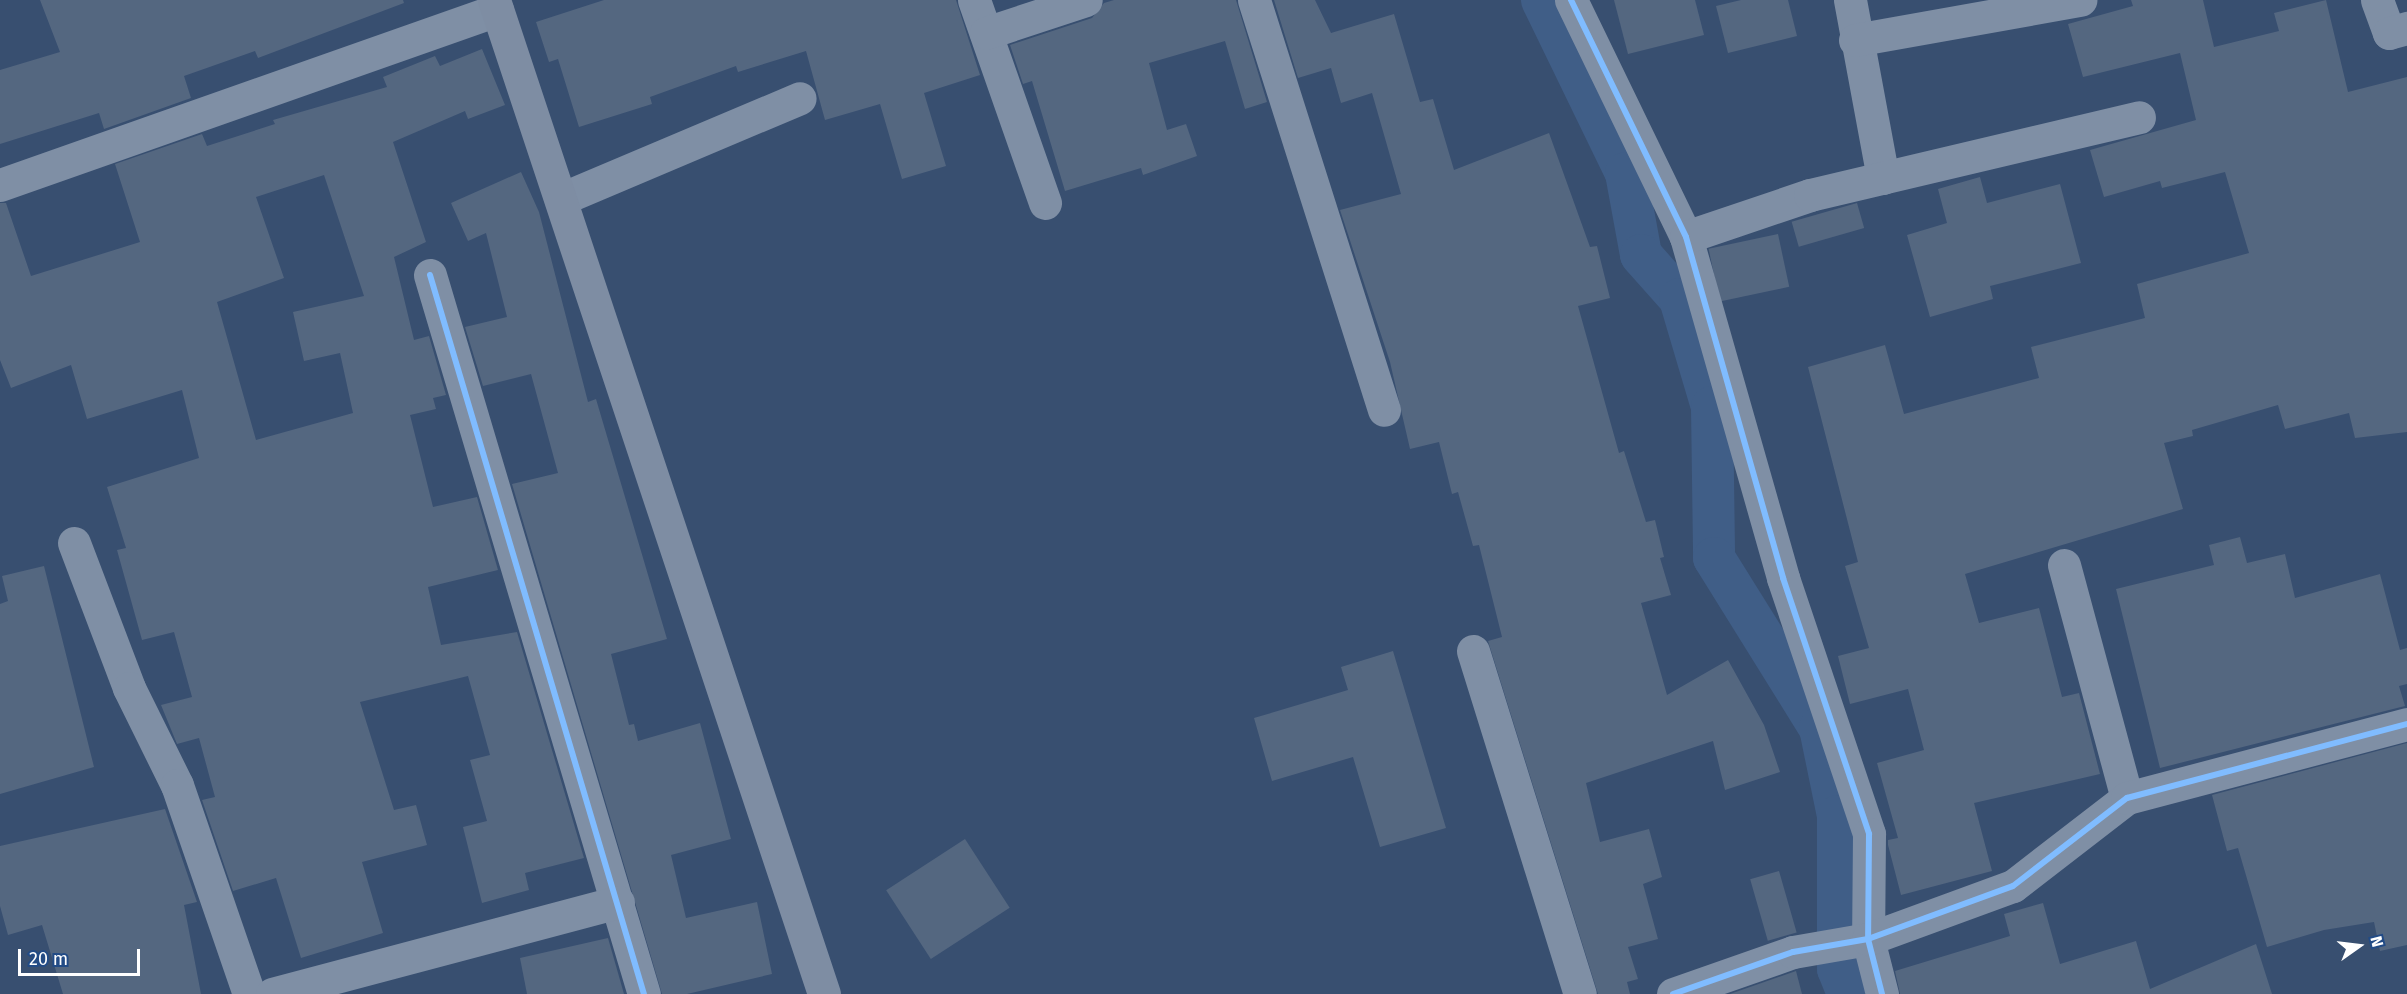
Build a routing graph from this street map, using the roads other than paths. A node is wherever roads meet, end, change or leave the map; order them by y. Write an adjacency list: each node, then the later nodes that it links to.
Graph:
1 (974, 0): 10 (street)
2 (1086, 0): 10 (street)
3 (1254, 0): 20 (street)
4 (1571, 0): 18 (street)
5 (1850, 0): 11 (street)
6 (2080, 0): 11 (street)
7 (2377, 0): 9 (street)
8 (496, 5): 15 (street); 16 (main road)
9 (2407, 28)
10 (986, 33): 17 (street)
11 (1855, 40): 14 (street)
12 (800, 98): 16 (street)
13 (2139, 117): 14 (street)
14 (1883, 178): 18 (street)
15 (0, 185)
16 (561, 199): 31 (main road)
17 (1045, 203)
18 (1686, 237): 27 (street)
19 (430, 275): 26 (street)
20 (1384, 410)
21 (74, 543): 28 (street)
22 (2064, 565): 25 (street)
23 (1473, 651): 32 (street)
24 (2407, 724): 25 (street)
25 (2127, 798): 27 (street)
26 (618, 902): 29 (street); 30 (street)
27 (1868, 939): 33 (street); 34 (street)
28 (249, 994)
29 (272, 994)
30 (644, 994)
31 (824, 994)
32 (1580, 994)
33 (1673, 994)
34 (1882, 994)

